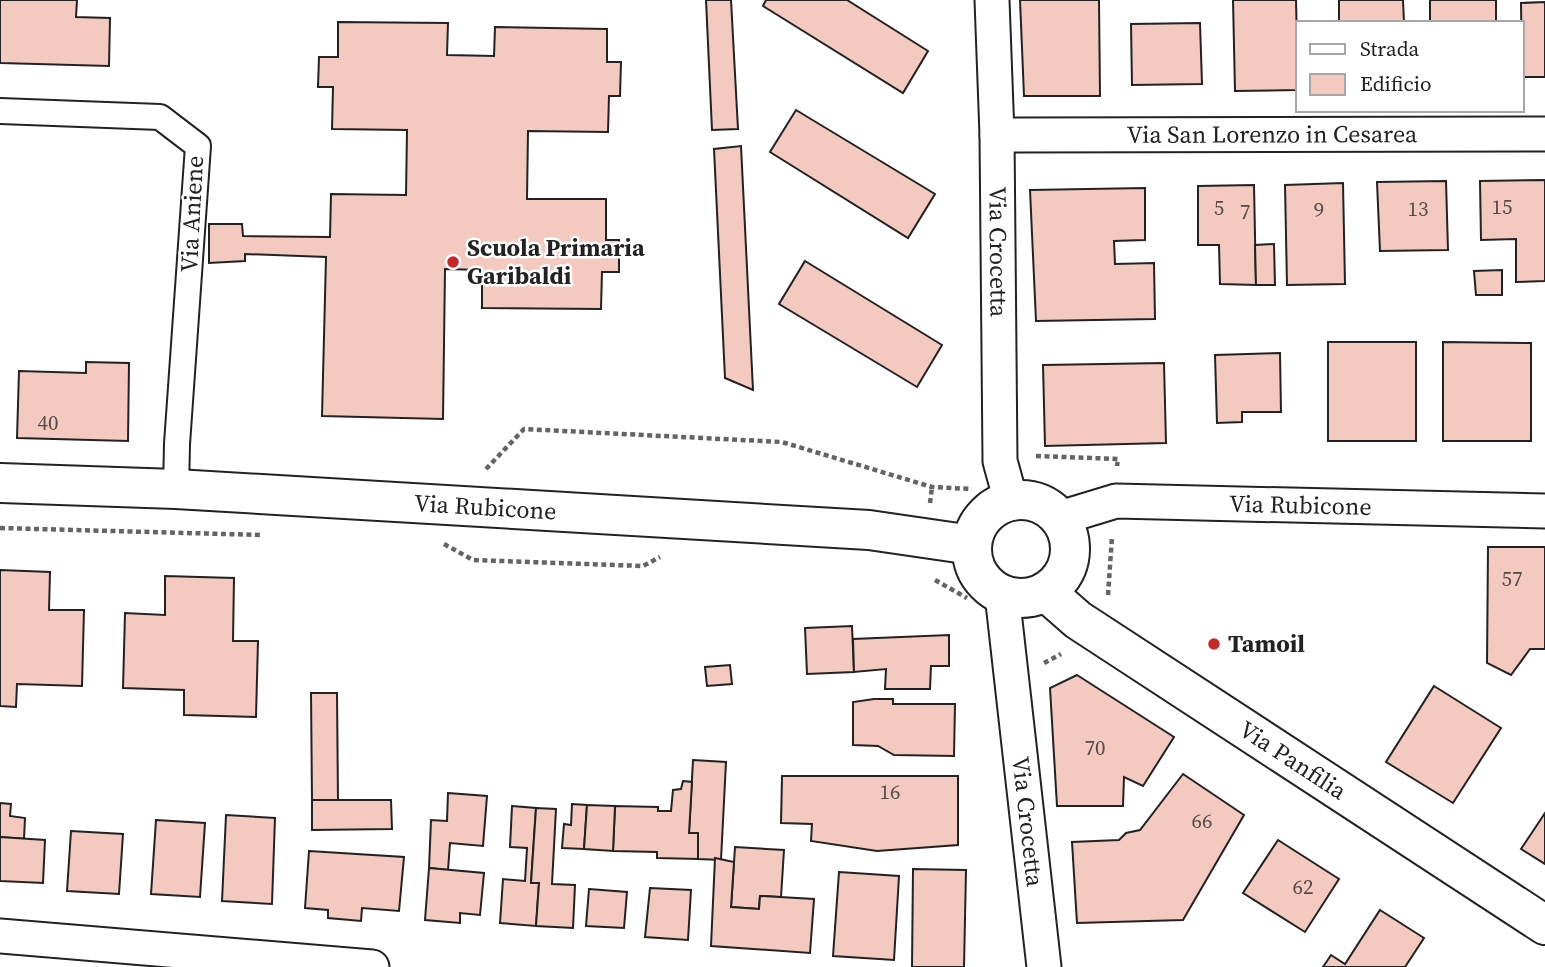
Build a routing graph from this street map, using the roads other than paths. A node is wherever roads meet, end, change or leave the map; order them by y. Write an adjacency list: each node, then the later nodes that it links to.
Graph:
1 (992, 0): 4 (street, Via Crocetta)
2 (0, 111): 6 (street, Via Aniene)
3 (1545, 134): 4 (street, Via San Lorenzo in Cesarea)
4 (997, 135): 7 (street, Via Crocetta)
5 (0, 483): 6 (street, Via Rubicone)
6 (176, 489): 10 (street, Via Rubicone)
7 (1011, 501): 9 (street); 10 (street)
8 (1545, 511): 9 (street, Via Rubicone)
9 (1060, 519): 11 (street)
10 (972, 545): 12 (street)
11 (1046, 592): 12 (street); 13 (street, Via Panfilia)
12 (1002, 594): 16 (street, Via Crocetta)
13 (1545, 925)
14 (0, 936): 15 (street)
15 (372, 967)
16 (1044, 967)

